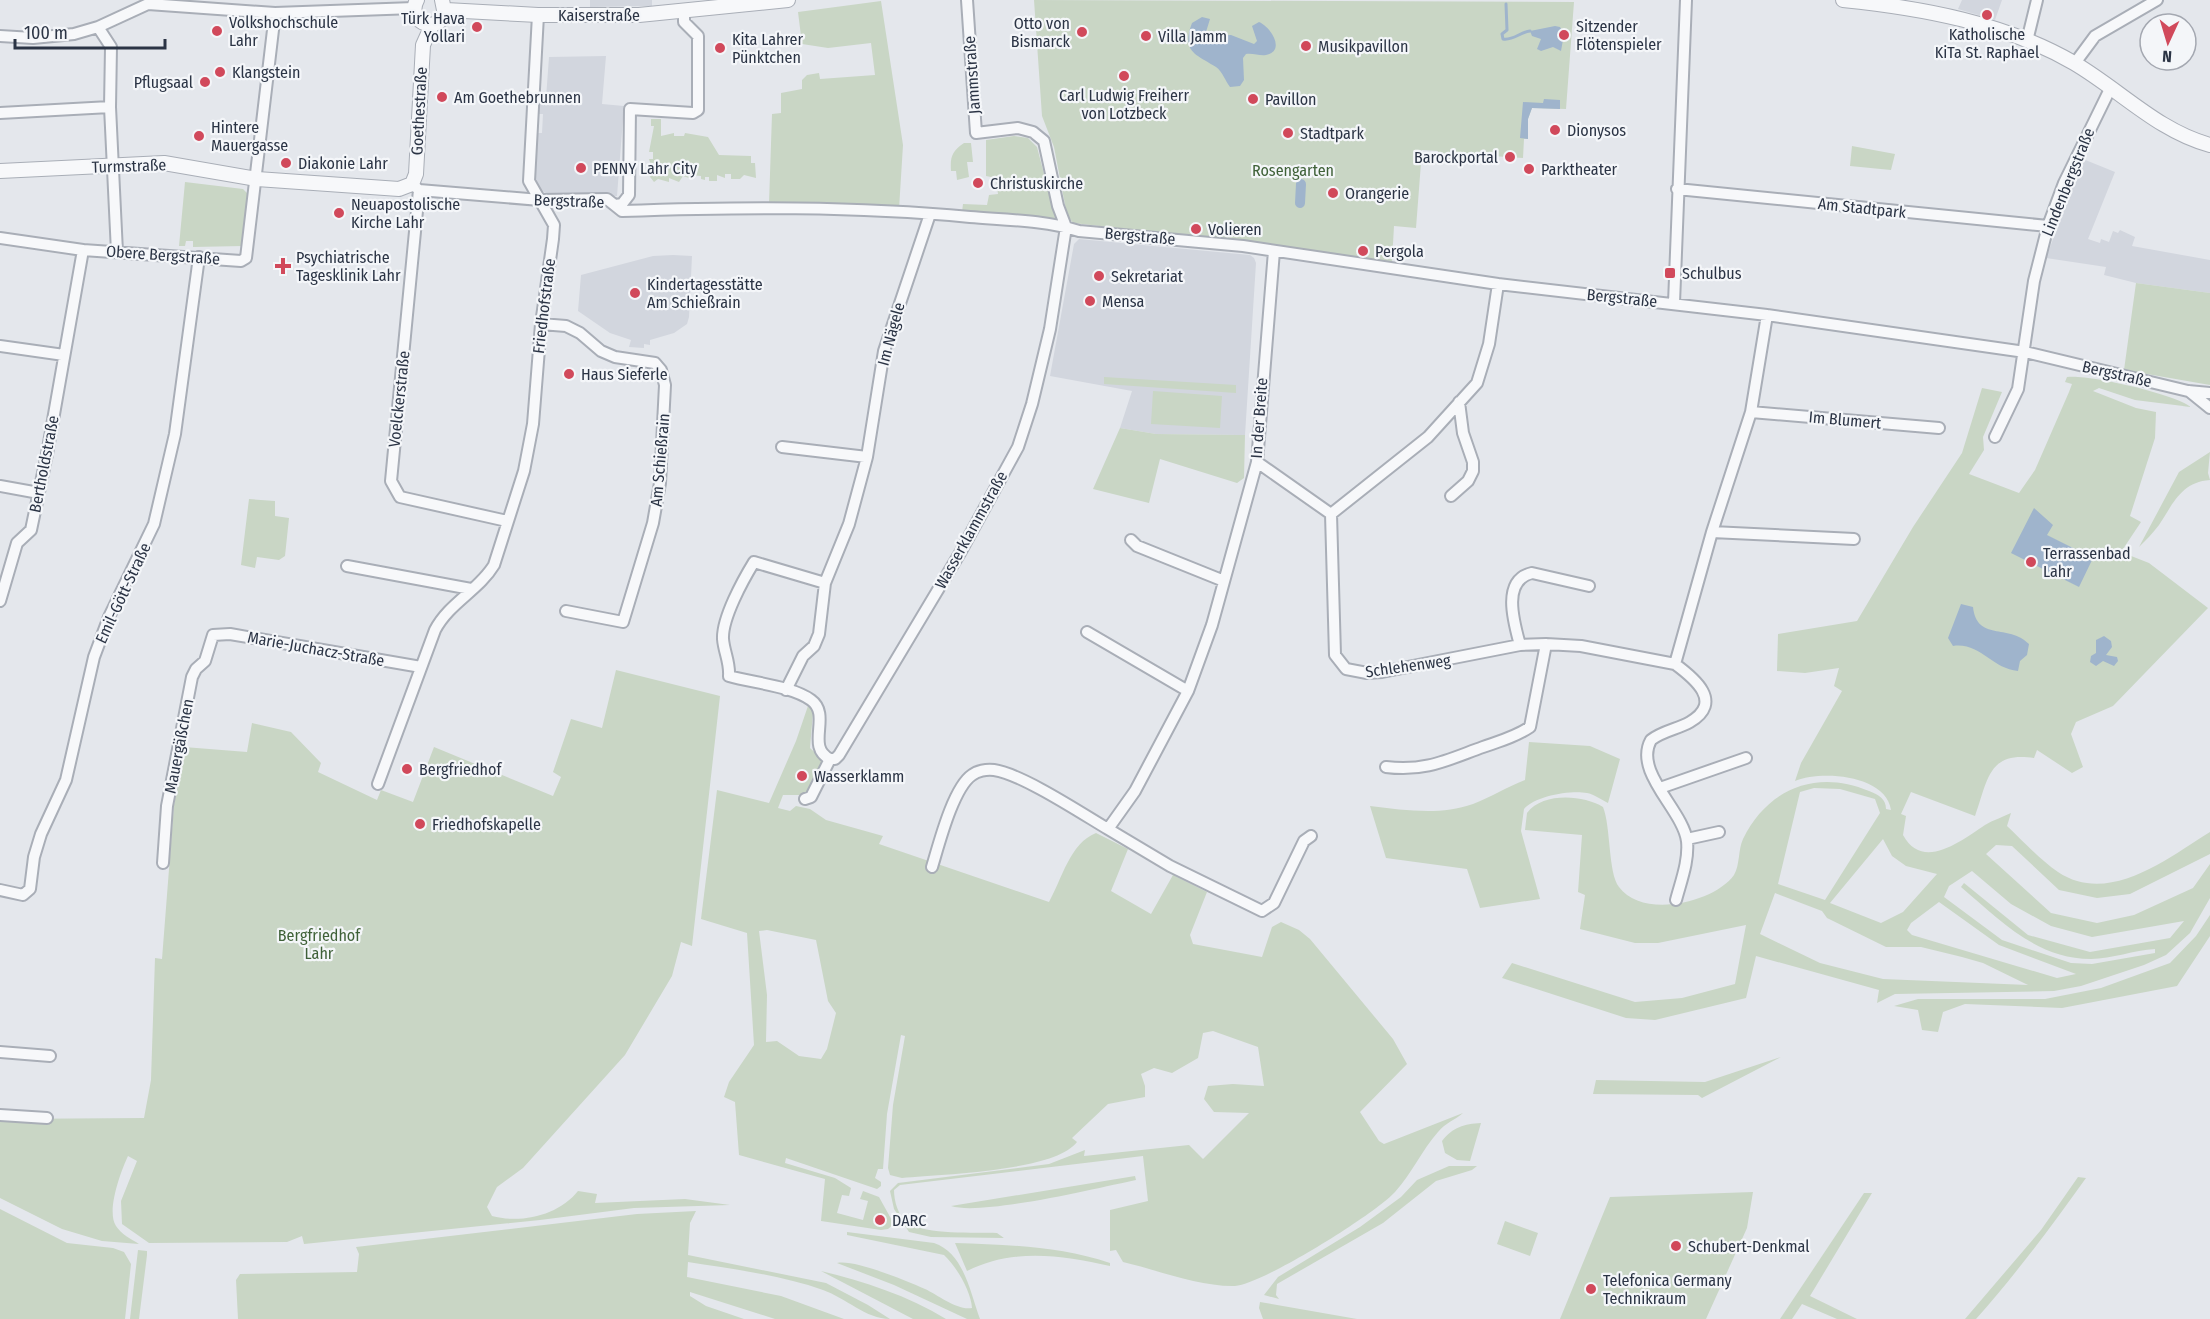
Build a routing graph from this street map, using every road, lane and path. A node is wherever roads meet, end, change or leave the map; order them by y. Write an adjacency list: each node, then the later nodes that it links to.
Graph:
1 (788, 0): 12 (street, Kaiserstraße)
2 (967, 0): 33 (street, Jammstraße)
3 (1686, 0): 28 (street)
4 (1843, 0): 7 (street)
5 (2037, 0): 18 (street)
6 (2157, 0): 19 (street)
7 (1891, 2): 18 (street)
8 (139, 3): 9 (street); 16 (street)
9 (188, 3): 13 (street)
10 (416, 4): 13 (street); 15 (street, Goethestraße)
11 (444, 5): 14 (street, Kaiserstraße); 15 (street)
12 (684, 12): 14 (street, Kaiserstraße); 30 (street)
13 (275, 14): 26 (street)
14 (538, 15): 29 (street, Friedhofstraße)
15 (427, 24): 27 (street, Goethestraße)
16 (98, 27): 17 (street); 21 (street)
17 (0, 36)
18 (2027, 41): 19 (street)
19 (2075, 63): 20 (street)
20 (2111, 87): 23 (street); 32 (street, Lindenbergstraße)
21 (110, 107): 22 (street); 24 (street)
22 (0, 113)
23 (2210, 145)
24 (113, 164): 25 (street, Turmstraße); 26 (street, Turmstraße); 37 (street)
25 (0, 171)
26 (256, 179): 27 (street, Bergstraße); 38 (street, Obere Bergstraße)
27 (415, 187): 29 (street, Bergstraße); 60 (street, Voelckerstraße)
28 (1677, 189): 32 (street, Am Stadtpark); 40 (street)
29 (540, 200): 30 (street, Bergstraße); 42 (street, Friedhofstraße)
30 (616, 205): 31 (street, Bergstraße)
31 (930, 214): 33 (street, Bergstraße); 54 (street, Im Nägele)
32 (2048, 226): 44 (street, Lindenbergstraße)
33 (1066, 227): 36 (street, Bergstraße); 80 (street, Wasserklammstraße)
34 (0, 238): 35 (street, Obere Bergstraße)
35 (83, 250): 37 (street, Obere Bergstraße); 45 (street, Bertholdstraße)
36 (1274, 251): 39 (street, Bergstraße); 55 (street, In der Breite)
37 (117, 252): 38 (street, Obere Bergstraße)
38 (199, 257): 91 (street, Emil-Gött-Straße)
39 (1498, 284): 40 (street, Bergstraße); 48 (street)
40 (1674, 303): 41 (street, Bergstraße)
41 (1767, 315): 44 (street, Bergstraße); 50 (street)
42 (541, 324): 60 (street, Friedhofstraße); 70 (street, Am Schießrain)
43 (0, 346): 45 (street)
44 (2025, 352): 46 (street, Bergstraße); 52 (street)
45 (64, 355): 57 (street, Bertholdstraße)
46 (2188, 391): 47 (street, Bergstraße); 49 (street)
47 (2210, 393)
48 (1459, 402): 58 (street); 59 (street)
49 (2210, 408)
50 (1751, 411): 51 (street, Im Blumert); 61 (street)
51 (1939, 428)
52 (1995, 437)
53 (782, 447): 54 (street)
54 (867, 457): 66 (street, Im Nägele)
55 (1257, 462): 59 (street); 65 (street, In der Breite)
56 (0, 486): 57 (street)
57 (39, 493): 69 (street, Bertholdstraße)
58 (1451, 496)
59 (1331, 514): 74 (street, Schlehenweg)
60 (507, 521): 68 (street, Friedhofstraße)
61 (1712, 532): 62 (street); 75 (street)
62 (1854, 539)
63 (1131, 540): 65 (street)
64 (347, 566): 68 (street)
65 (1224, 581): 78 (street, In der Breite)
66 (825, 583): 77 (street, Im Nägele); 77 (street)
67 (1589, 586): 74 (street)
68 (471, 589): 76 (street, Friedhofstraße)
69 (0, 601)
70 (566, 611)
71 (1087, 632): 78 (street)
72 (213, 635): 76 (street, Marie-Juchacz-Straße); 89 (street, Mauergäßchen)
73 (1546, 644): 74 (street, Schlehenweg); 75 (street); 81 (street)
74 (1520, 645)
75 (1675, 664): 83 (street)
76 (421, 667): 82 (street, Friedhofstraße)
77 (786, 690): 80 (street)
78 (1188, 691): 85 (street, In der Breite)
79 (1746, 758): 83 (street)
80 (830, 759): 84 (street, Wasserklammstraße)
81 (1386, 767)
82 (378, 784)
83 (1660, 788): 88 (street)
84 (805, 799)
85 (1108, 829): 87 (street); 90 (street)
86 (1719, 832): 88 (street)
87 (1311, 836)
88 (1687, 839): 92 (street)
89 (163, 864)
90 (932, 867)
91 (0, 890)
92 (1676, 900)
93 (0, 1052): 94 (street)
94 (50, 1056)
95 (0, 1115): 96 (street)
96 (47, 1118)

